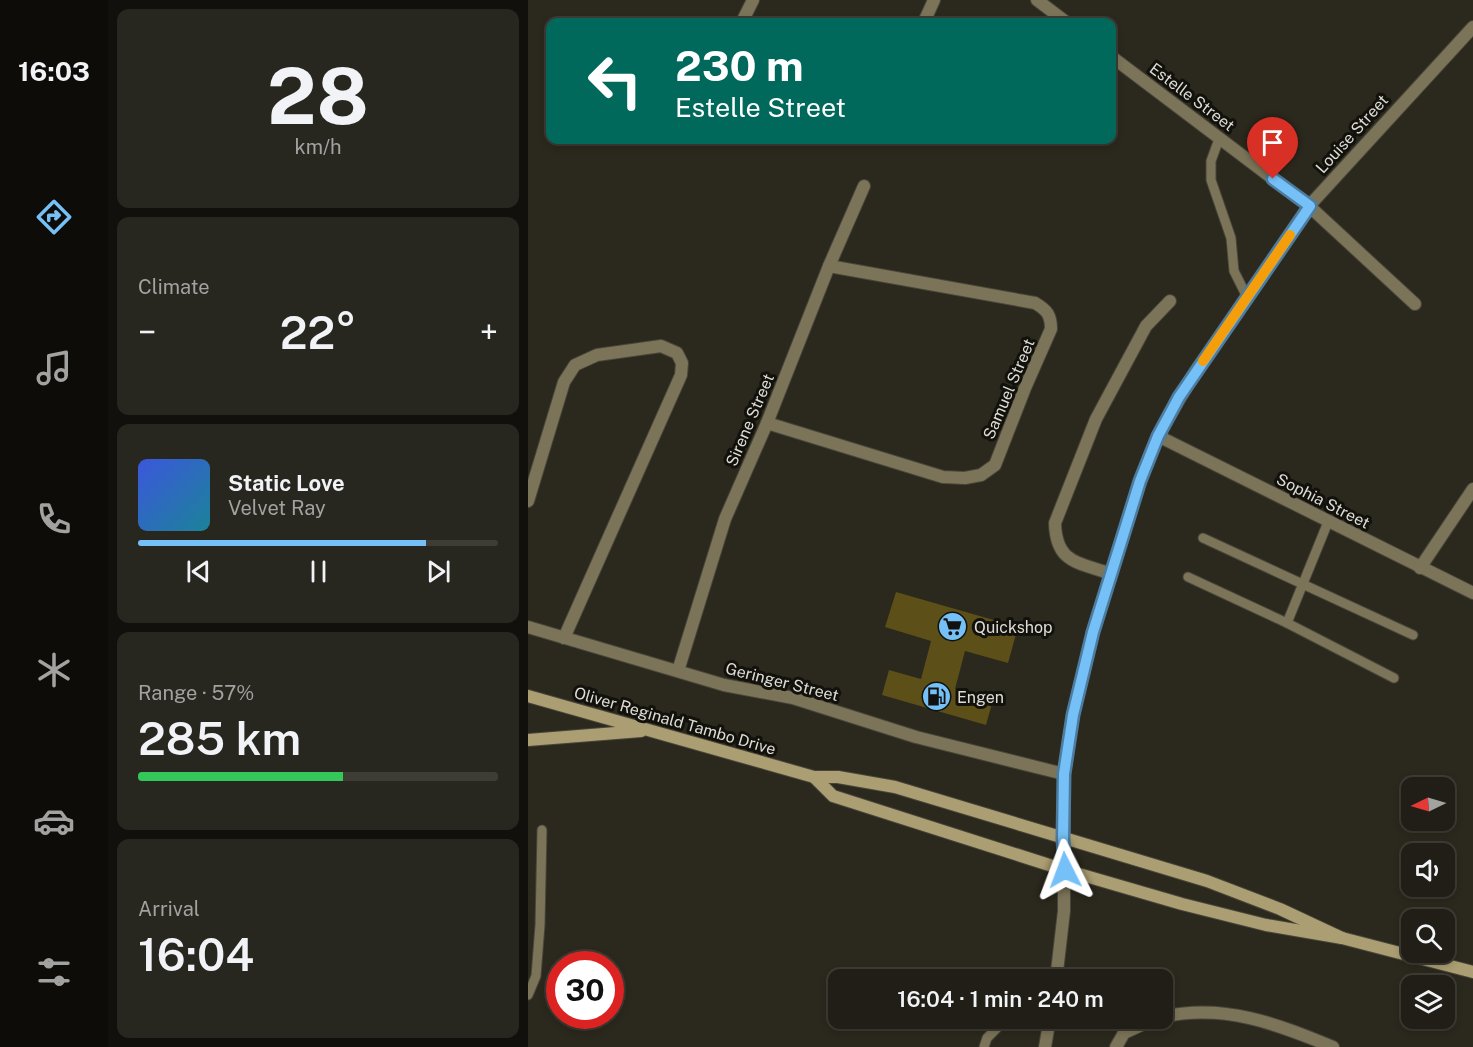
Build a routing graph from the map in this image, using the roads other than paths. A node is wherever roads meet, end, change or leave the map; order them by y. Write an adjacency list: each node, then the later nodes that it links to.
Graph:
1 (753, 0): 4 (street)
2 (934, 0): 5 (street)
3 (1036, 0): 6 (street)
4 (744, 18)
5 (926, 18)
6 (1061, 18)
7 (1473, 27): 11 (street, Louise Street)
8 (1116, 60): 9 (street, Estelle Street)
9 (1219, 139): 11 (street, Estelle Street); 13 (lane)
10 (864, 186): 12 (street, Sirene Street)
11 (1310, 206): 13 (street, Louise Street); 15 (street, Estelle Street)
12 (829, 267): 16 (street, Sirene Street); 16 (street, Samuel Street)
13 (1247, 297): 17 (street, Louise Street)
14 (1170, 301): 23 (street)
15 (1414, 304)
16 (767, 423): 31 (street, Sirene Street)
17 (1158, 436): 20 (street, Sophia Street); 23 (street, Louise Street)
18 (1473, 489): 22 (street)
19 (528, 501): 30 (street)
20 (1328, 522): 22 (street, Sophia Street); 25 (lane)
21 (1203, 538): 25 (lane)
22 (1419, 568): 26 (street, Sophia Street)
23 (1111, 574): 36 (street, Louise Street)
24 (1188, 577): 27 (lane)
25 (1302, 584): 27 (lane); 29 (lane)
26 (1473, 593)
27 (1287, 623): 32 (lane)
28 (528, 627): 30 (street, Geringer Street)
29 (1413, 635)
30 (564, 638): 31 (street, Geringer Street)
31 (678, 671): 36 (street, Geringer Street)
32 (1394, 678)
33 (528, 696): 34 (main road, Oliver Reginald Tambo Drive)
34 (651, 730): 35 (main road); 37 (main road, Oliver Reginald Tambo Drive)
35 (528, 740)
36 (1064, 774): 39 (street, Louise Street)
37 (814, 777): 39 (main road, Oliver Reginald Tambo Drive); 40 (main road, Oliver Reginald Tambo Drive)
38 (542, 831): 44 (lane)
39 (1063, 839): 40 (street, Louise Street); 41 (main road, Oliver Reginald Tambo Drive)
40 (1065, 870): 41 (main road, Oliver Reginald Tambo Drive); 42 (street, Louise Street)
41 (1342, 938): 43 (main road, Oliver Reginald Tambo Drive)
42 (1056, 969)
43 (1473, 972)
44 (528, 995)
45 (1173, 1015): 52 (street)
46 (996, 1029): 49 (lane)
47 (1048, 1029): 50 (street)
48 (1133, 1029): 51 (street)
49 (984, 1047)
50 (1046, 1047)
51 (1116, 1047)
52 (1333, 1047)

